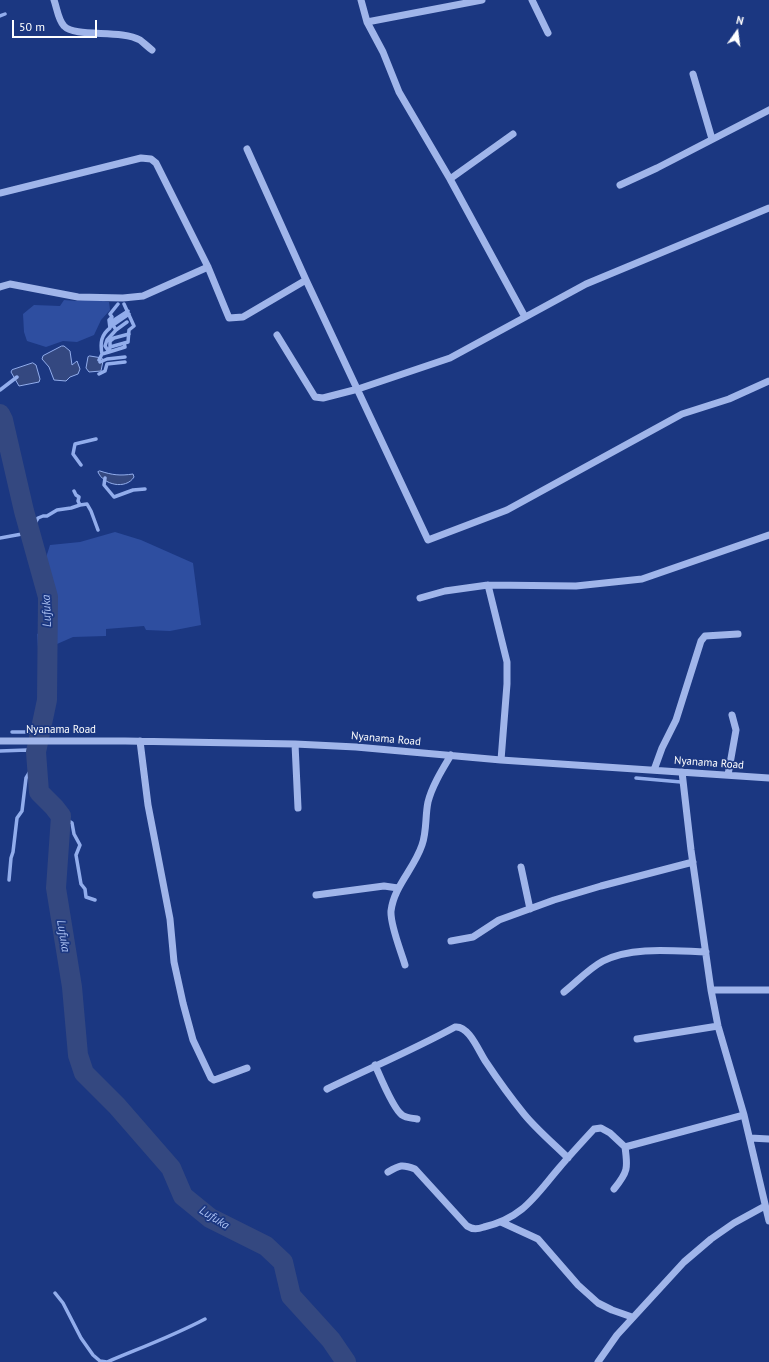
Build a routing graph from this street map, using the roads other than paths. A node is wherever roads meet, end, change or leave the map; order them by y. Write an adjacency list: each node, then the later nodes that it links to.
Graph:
1 (54, 0): 7 (street)
2 (361, 0): 5 (street)
3 (482, 0): 5 (street)
4 (532, 0): 6 (street)
5 (367, 22): 13 (street)
6 (548, 33)
7 (152, 50)
8 (693, 74): 11 (street)
9 (769, 110): 11 (street)
10 (513, 134): 13 (street)
11 (712, 139): 14 (street)
12 (247, 149): 18 (street)
13 (450, 179): 20 (street)
14 (620, 185)
15 (0, 193): 17 (street)
16 (769, 208): 20 (street)
17 (208, 267): 18 (street); 19 (street)
18 (306, 280): 23 (street)
19 (0, 287)
20 (525, 318): 23 (street)
21 (276, 336): 23 (street)
22 (769, 381): 23 (street)
23 (358, 389)
24 (769, 535): 25 (street)
25 (488, 585): 26 (street); 33 (street)
26 (420, 598)
27 (738, 634): 34 (street)
28 (732, 715): 36 (street)
29 (0, 741): 30 (street, Nyanama Road)
30 (140, 741): 31 (street, Nyanama Road); 53 (street)
31 (296, 744): 32 (street, Nyanama Road); 38 (street)
32 (451, 755): 33 (street, Nyanama Road); 41 (street)
33 (501, 760): 34 (street, Nyanama Road)
34 (654, 770): 35 (street, Nyanama Road)
35 (682, 772): 36 (street, Nyanama Road); 39 (street)
36 (728, 775): 37 (street, Nyanama Road)
37 (769, 778)
38 (298, 808)
39 (693, 862): 43 (street); 45 (street)
40 (521, 866): 43 (street)
41 (398, 888): 42 (street); 46 (street)
42 (316, 895)
43 (530, 909): 44 (street)
44 (451, 941)
45 (706, 952): 47 (street); 49 (street)
46 (405, 965)
47 (711, 990): 48 (street); 50 (street)
48 (769, 990)
49 (564, 992)
50 (718, 1026): 51 (street); 55 (street)
51 (637, 1039)
52 (375, 1065): 54 (street); 56 (street); 60 (street)
53 (247, 1068)
54 (327, 1089)
55 (744, 1115): 57 (street); 59 (street)
56 (417, 1119)
57 (750, 1138): 58 (street); 63 (street)
58 (769, 1140)
59 (625, 1147): 60 (street); 62 (street)
60 (568, 1158): 65 (street)
61 (388, 1172): 65 (street)
62 (614, 1189)
63 (765, 1206): 64 (street); 66 (street)
64 (769, 1221)
65 (501, 1222): 66 (street)
66 (632, 1318): 67 (street)
67 (598, 1362)

